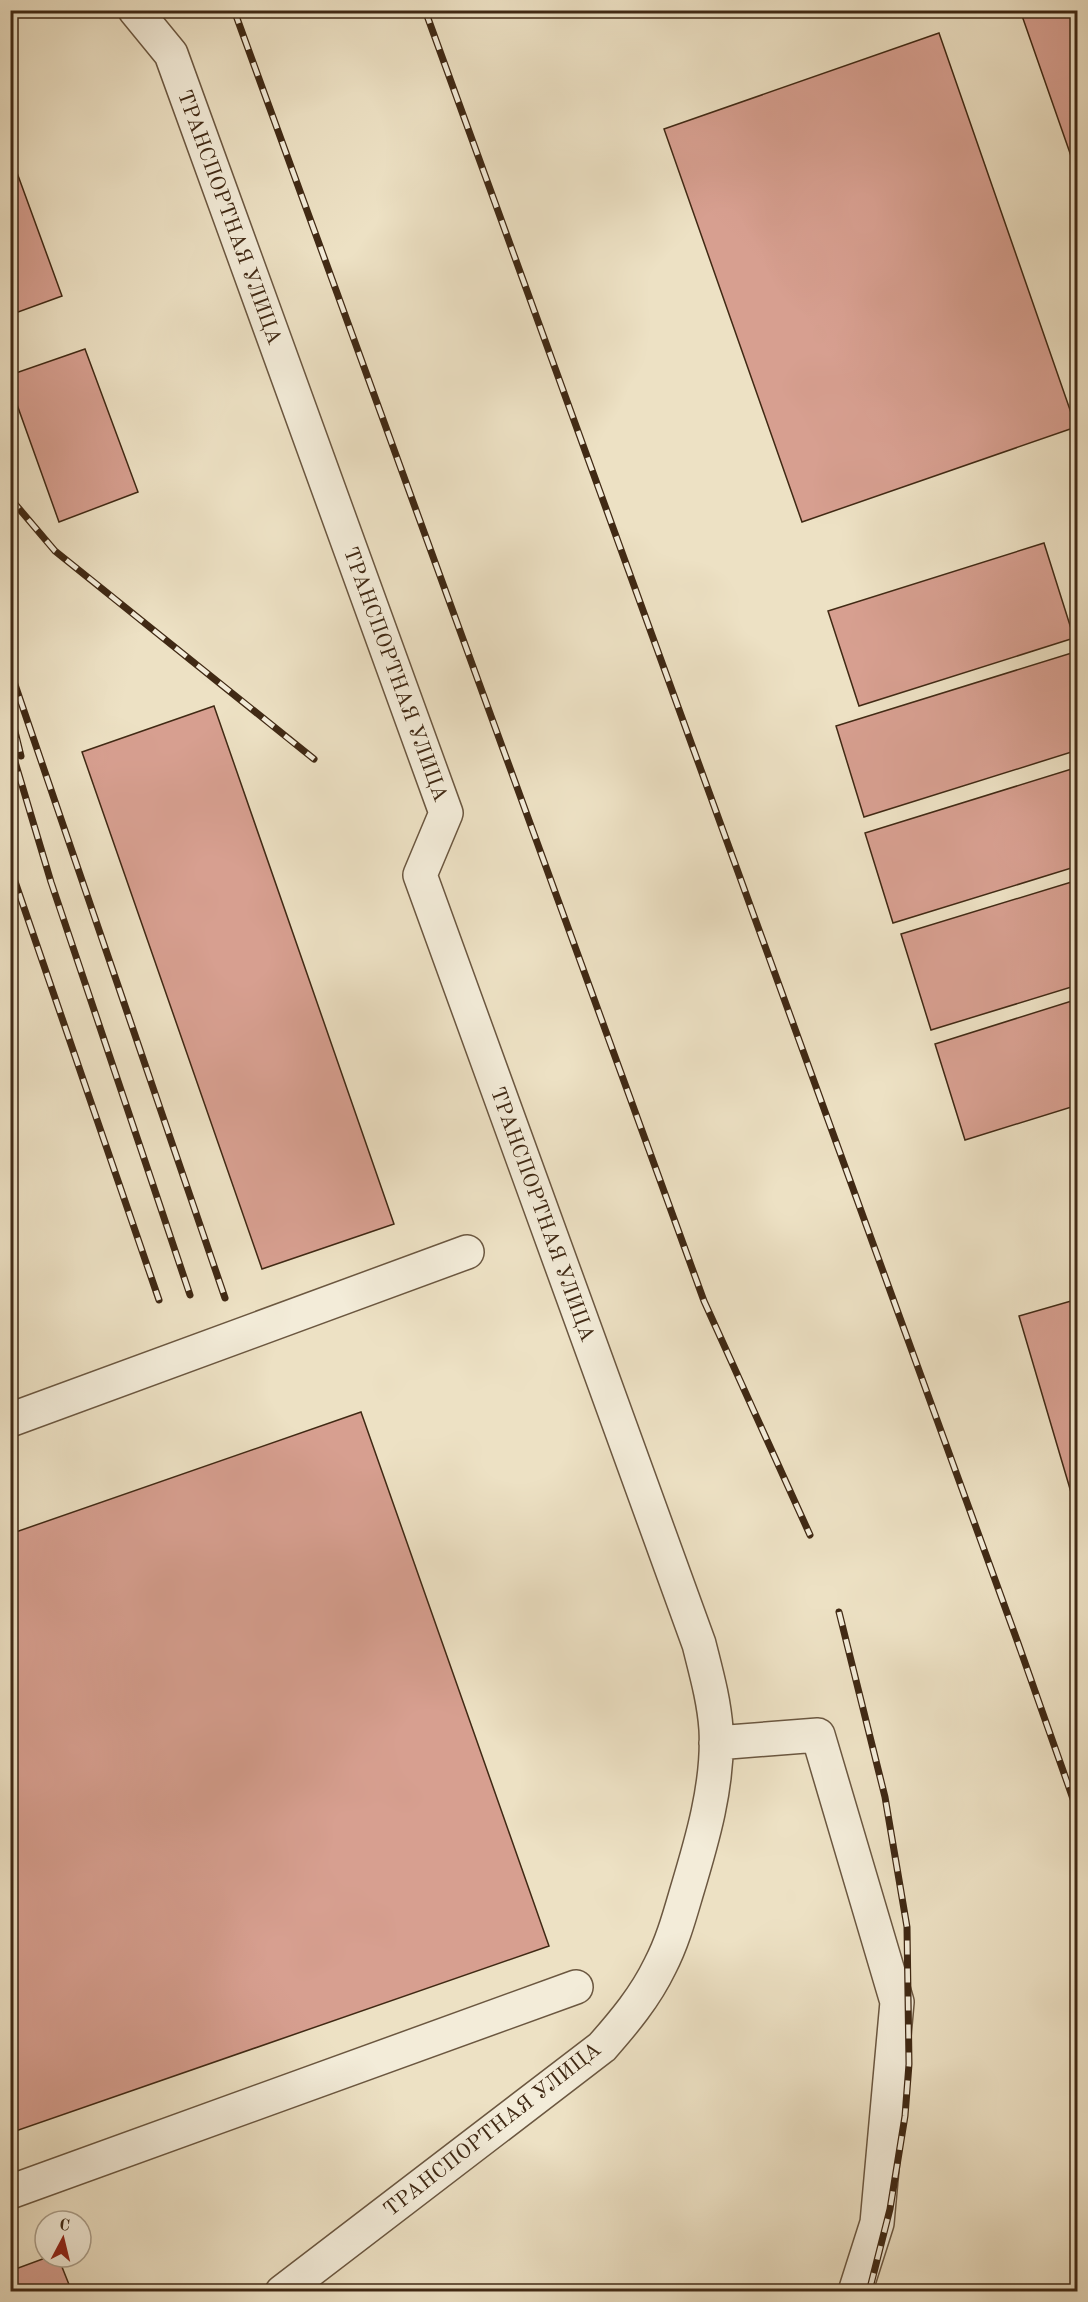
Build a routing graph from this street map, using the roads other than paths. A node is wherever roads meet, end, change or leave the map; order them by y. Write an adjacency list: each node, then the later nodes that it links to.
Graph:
1 (135, 10): 4 (street, ТРАНСПОРТНАЯ УЛИЦА)
2 (467, 1252): 3 (street)
3 (10, 1420)
4 (716, 1743): 7 (street, ТРАНСПОРТНАЯ УЛИЦА); 8 (street)
5 (576, 1987): 6 (street)
6 (10, 2193)
7 (282, 2292)
8 (855, 2292)

